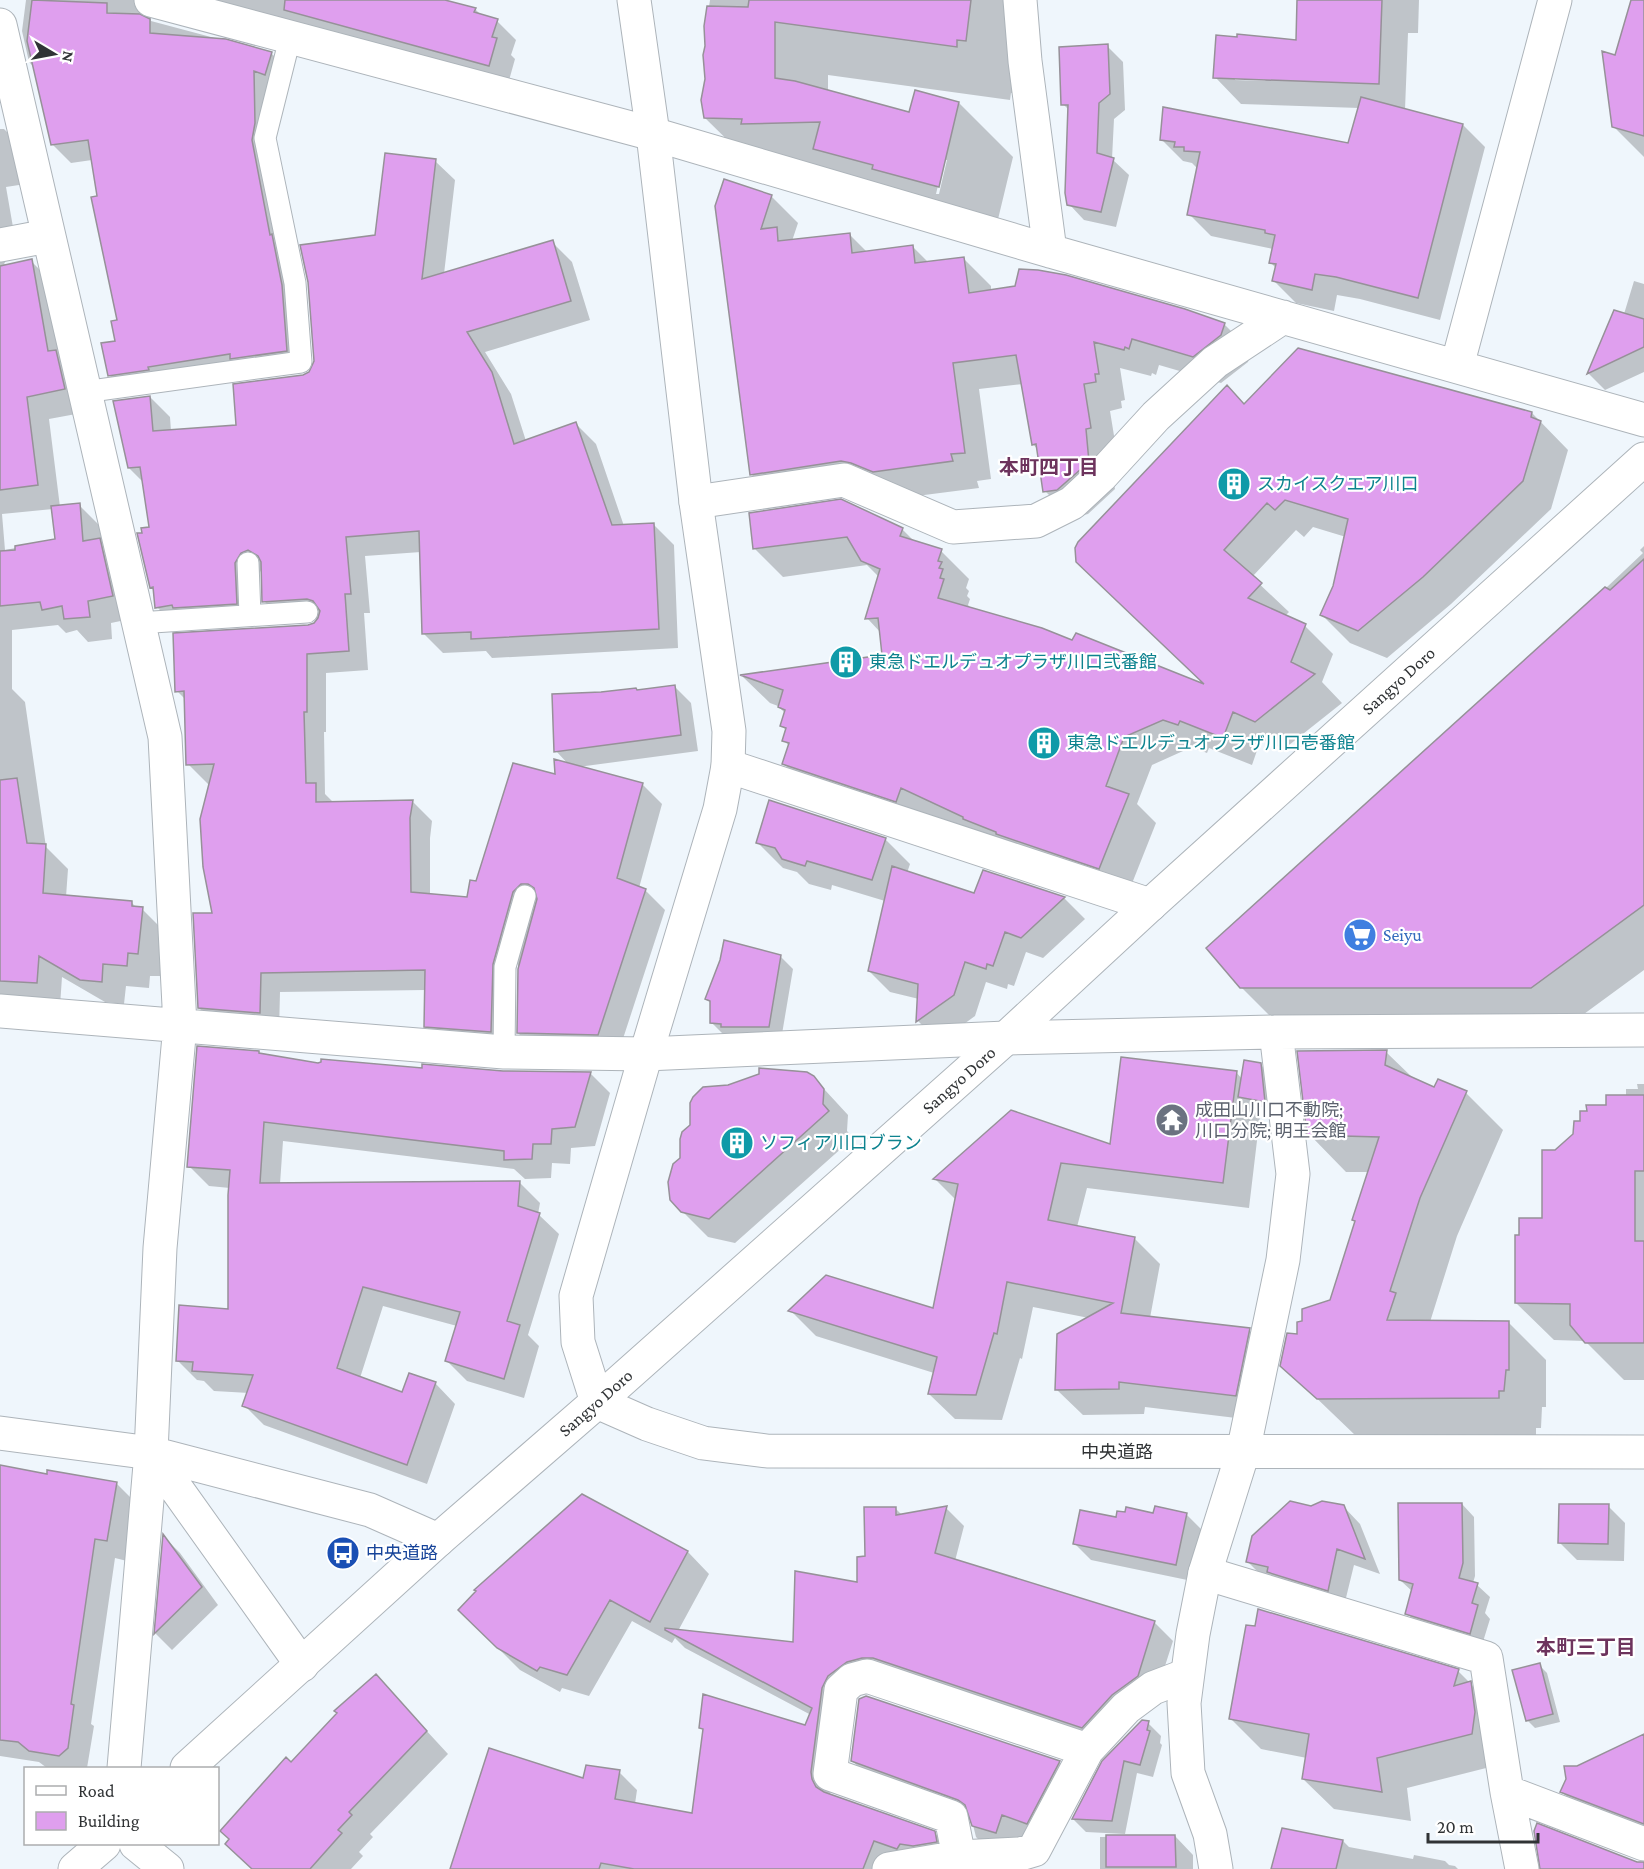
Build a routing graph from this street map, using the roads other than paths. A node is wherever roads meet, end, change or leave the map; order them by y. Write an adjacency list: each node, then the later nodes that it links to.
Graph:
1 (151, 0): 6 (street)
2 (634, 0): 7 (street)
3 (1020, 0): 10 (street)
4 (1556, 0): 12 (street)
5 (0, 25): 8 (street)
6 (290, 38): 7 (street); 13 (lane)
7 (653, 134): 10 (street); 16 (street)
8 (48, 236): 9 (street); 13 (street)
9 (0, 245)
10 (1050, 251): 11 (street)
11 (1283, 317): 12 (street); 16 (street)
12 (1456, 366): 14 (street)
13 (84, 392): 20 (street)
14 (1644, 420)
15 (1644, 459): 23 (street, Sangyo Doro)
16 (696, 502): 21 (street)
17 (248, 563): 19 (lane)
18 (307, 612): 19 (lane)
19 (250, 615): 20 (lane)
20 (138, 623): 25 (street)
21 (728, 766): 23 (street); 30 (street)
22 (525, 896): 29 (lane)
23 (1150, 905): 28 (street, Sangyo Doro)
24 (0, 1011): 25 (street)
25 (180, 1025): 29 (street); 35 (street)
26 (1644, 1030): 27 (street)
27 (1276, 1032): 28 (street); 33 (street)
28 (1006, 1038): 30 (street); 31 (street, Sangyo Doro)
29 (504, 1053): 30 (street)
30 (646, 1054): 31 (street)
31 (597, 1402): 33 (street, 中央道路); 36 (street, Sangyo Doro)
32 (0, 1433): 35 (street)
33 (1243, 1452): 34 (street, 中央道路); 37 (street)
34 (1644, 1452)
35 (151, 1453): 36 (street); 38 (street); 41 (street)
36 (438, 1540): 38 (street, Sangyo Doro)
37 (1205, 1573): 39 (street); 43 (street)
38 (302, 1665): 42 (street, Sangyo Doro)
39 (1187, 1675): 40 (street); 51 (street)
40 (1087, 1750): 47 (street); 47 (street)
41 (124, 1767)
42 (188, 1767)
43 (1507, 1792): 44 (street); 52 (street)
44 (1644, 1844)
45 (103, 1845): 48 (street)
46 (137, 1845): 49 (street)
47 (959, 1857): 50 (street)
48 (75, 1869)
49 (167, 1869)
50 (889, 1869)
51 (1216, 1869)
52 (1522, 1869)

